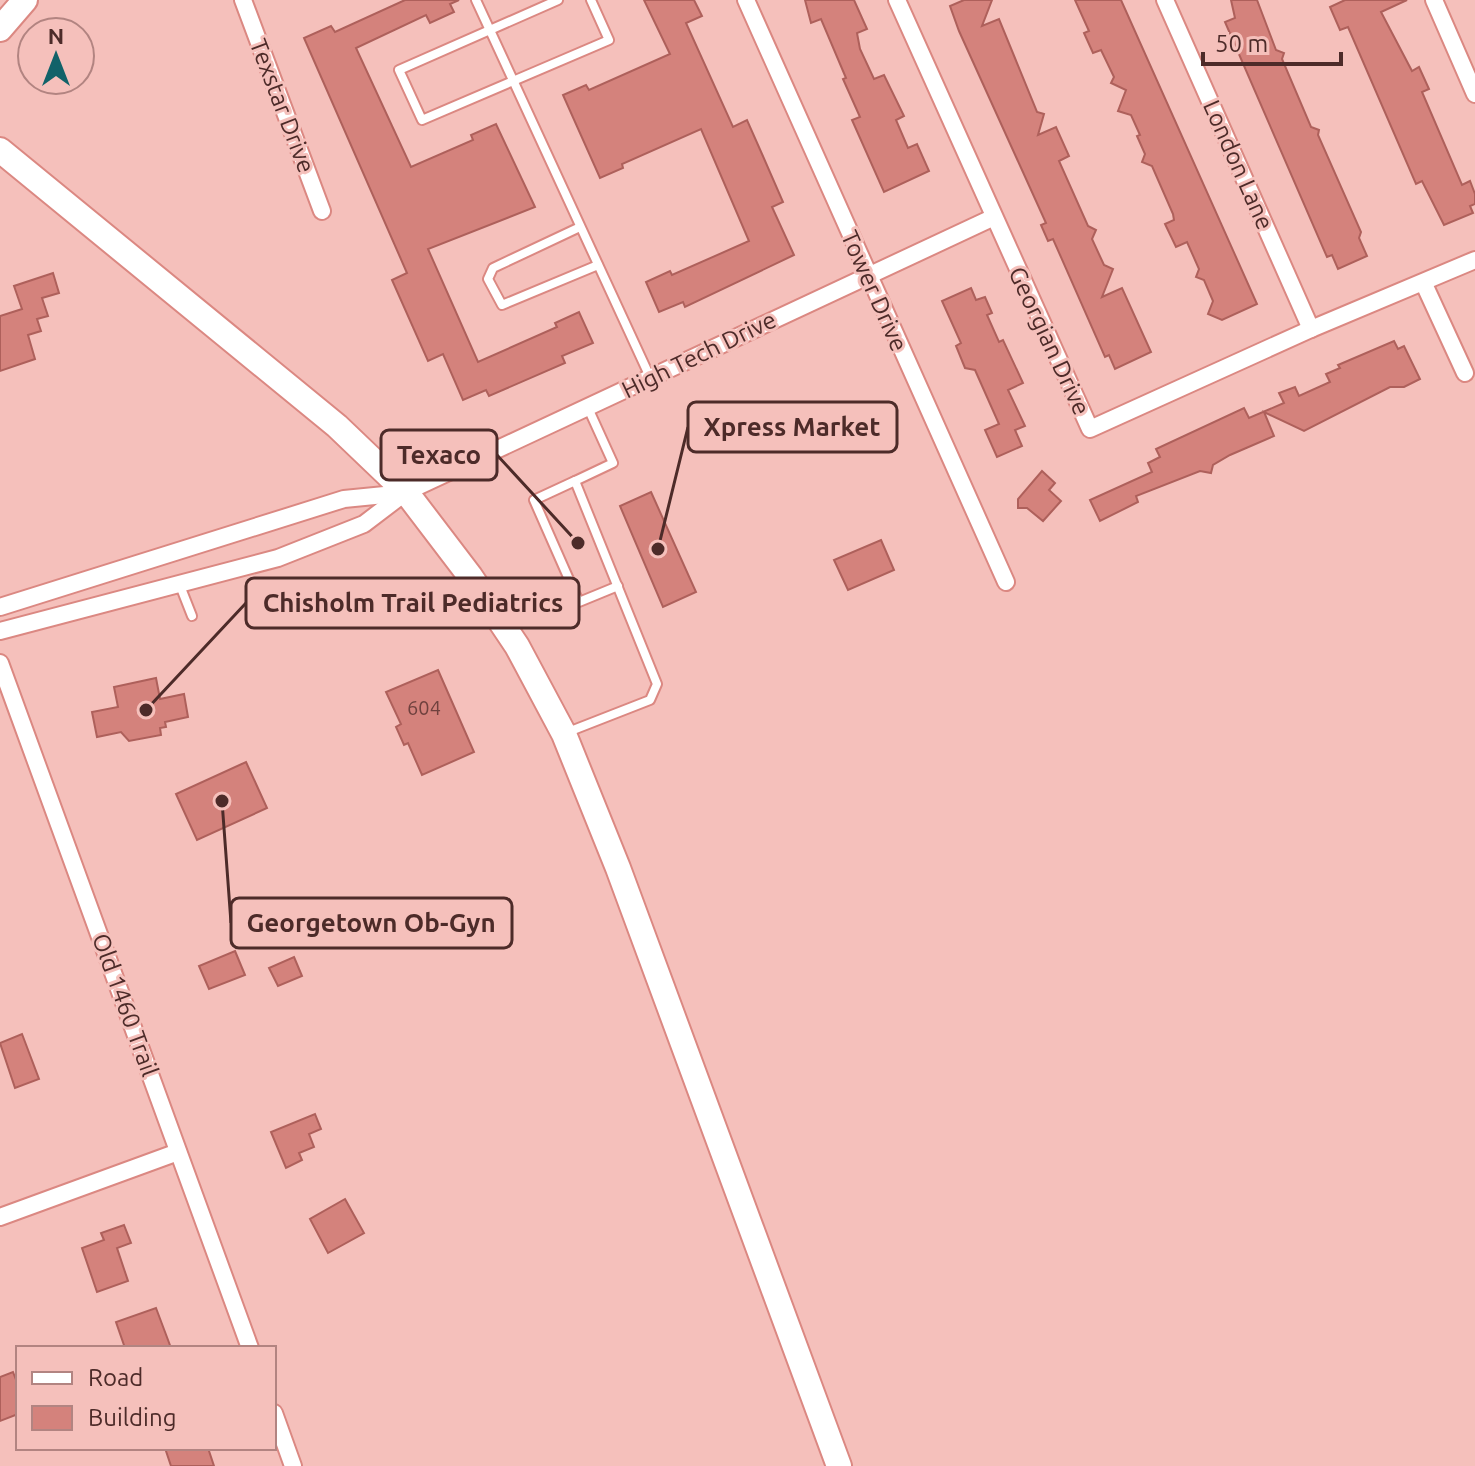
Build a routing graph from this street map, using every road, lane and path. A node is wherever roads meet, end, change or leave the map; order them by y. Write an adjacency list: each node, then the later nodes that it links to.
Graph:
1 (25, 0): 11 (main road)
2 (243, 0): 15 (street, Texstar Drive)
3 (476, 0): 10 (lane)
4 (558, 0): 10 (lane)
5 (591, 0): 12 (lane)
6 (746, 0): 20 (street, Tower Drive)
7 (897, 0): 16 (street, Georgian Drive)
8 (1165, 0): 22 (street, London Lane)
9 (1434, 0): 13 (street)
10 (489, 28): 12 (lane); 12 (lane)
11 (0, 29)
12 (513, 80): 17 (lane)
13 (1475, 94)
14 (0, 150): 27 (main road)
15 (322, 211)
16 (992, 218): 20 (street, High Tech Drive); 22 (street, Georgian Drive)
17 (580, 227): 19 (lane); 19 (lane)
18 (1475, 260): 21 (street, Georgian Drive)
19 (598, 265): 24 (lane)
20 (866, 275): 24 (street, High Tech Drive); 29 (street, Tower Drive)
21 (1424, 284): 22 (street, Georgian Drive); 23 (street)
22 (1311, 329)
23 (1465, 373)
24 (650, 378): 25 (street, High Tech Drive)
25 (588, 408): 26 (lane); 27 (street, High Tech Drive)
26 (575, 481): 30 (lane); 30 (lane)
27 (406, 492): 28 (street, High Tech Drive); 31 (street, High Tech Drive); 35 (main road)
28 (179, 582): 32 (lane); 33 (street, High Tech Drive)
29 (1006, 582)
30 (618, 586): 35 (lane)
31 (0, 607)
32 (192, 616)
33 (0, 631)
34 (0, 663): 36 (street, Old 1460 Trail)
35 (564, 734): 41 (main road)
36 (178, 1152): 37 (street); 38 (street, Old 1460 Trail)
37 (0, 1217)
38 (249, 1346)
39 (276, 1419): 40 (street)
40 (293, 1466)
41 (839, 1466)

